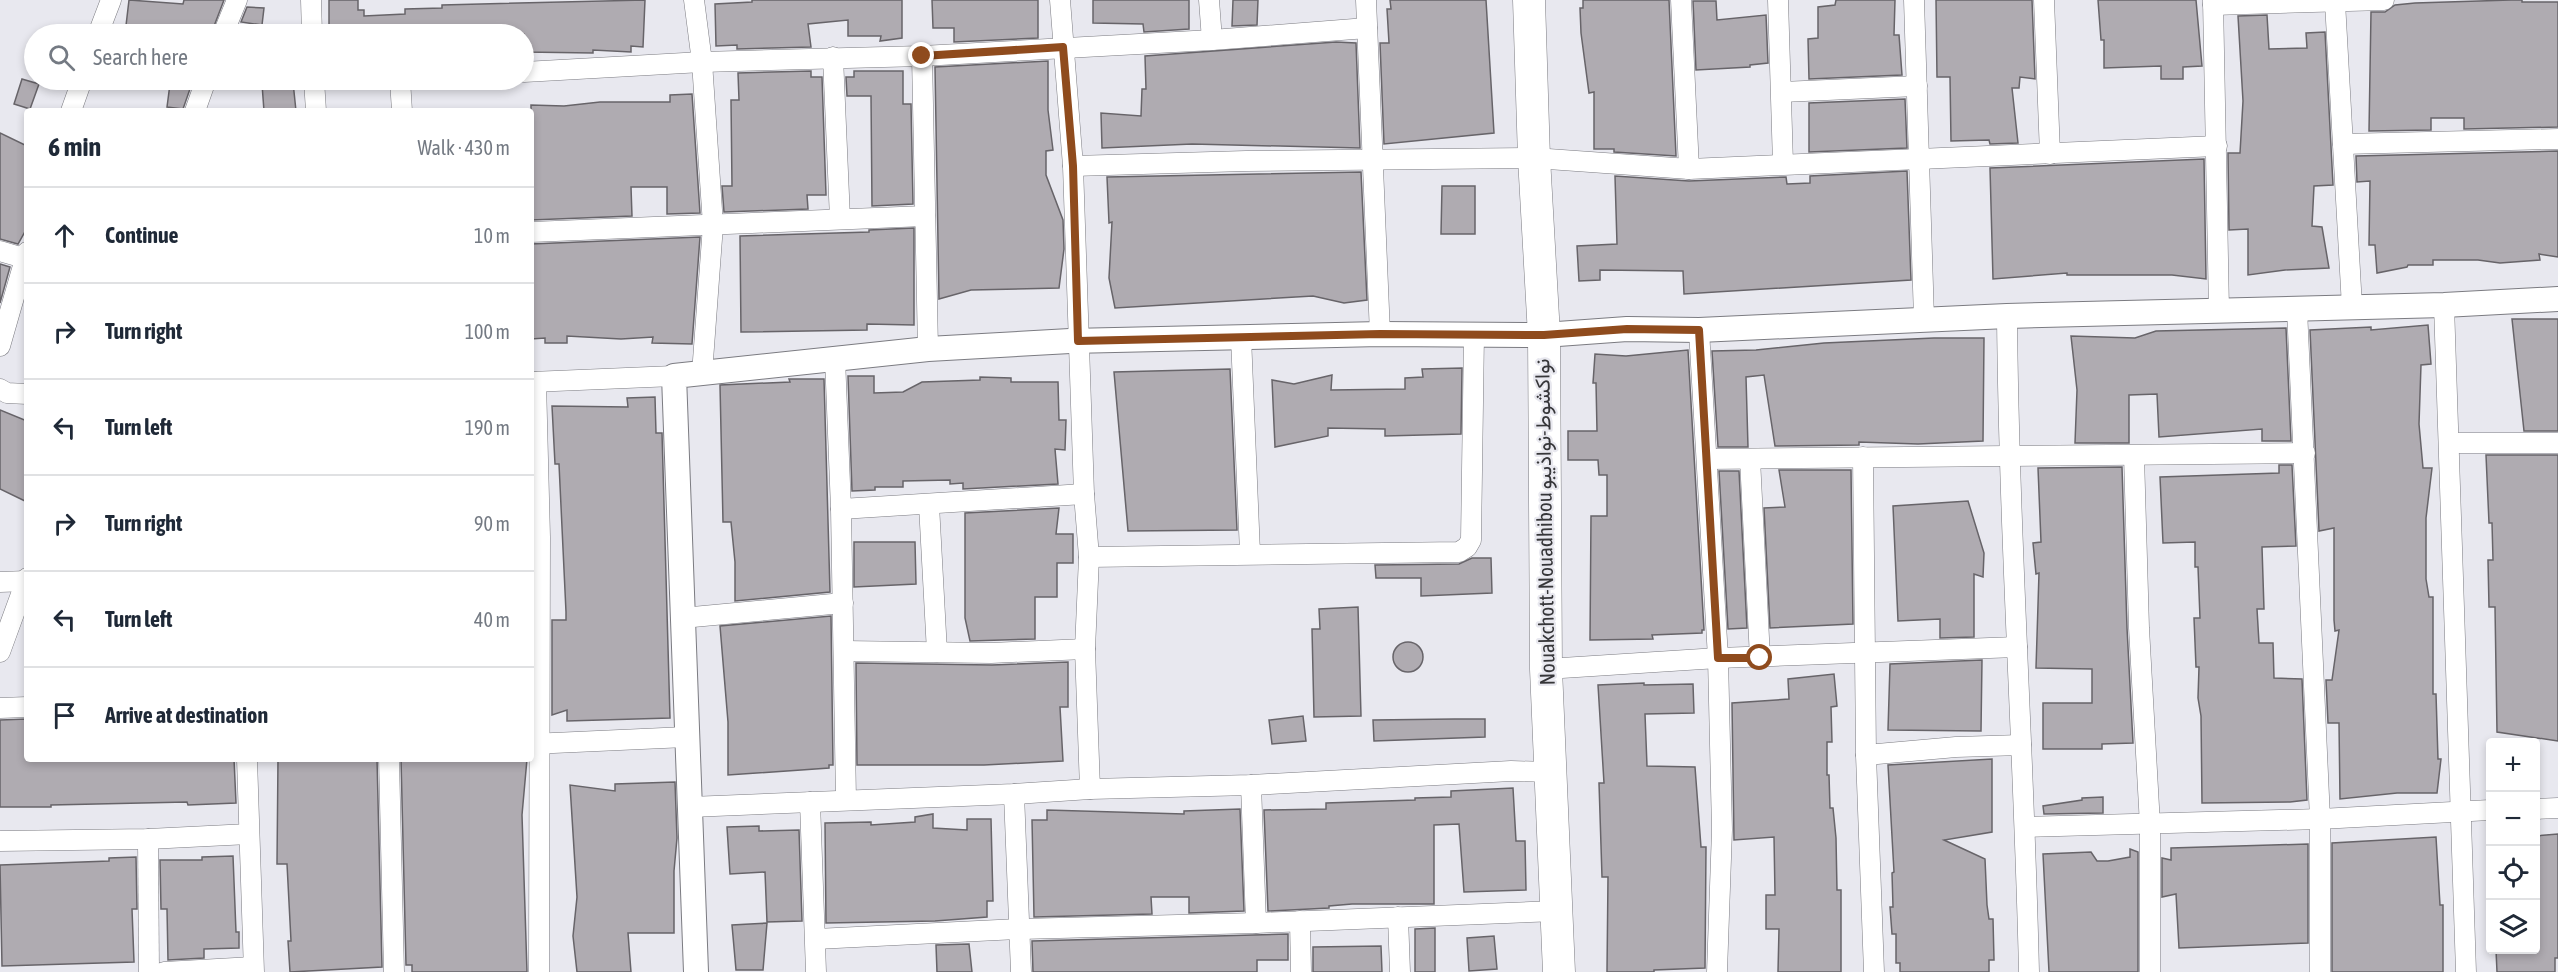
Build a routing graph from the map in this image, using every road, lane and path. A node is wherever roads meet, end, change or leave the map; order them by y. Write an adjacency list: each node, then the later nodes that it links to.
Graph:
1 (111, 0): 17 (street)
2 (237, 0): 18 (street)
3 (310, 0): 19 (street)
4 (694, 0): 25 (street)
5 (1060, 0): 22 (street)
6 (1209, 0): 21 (street)
7 (1366, 0): 20 (street)
8 (1529, 0): 41 (highway, Nouakchott-Nouadhibou نواكشوط-نواذيبو)
9 (1681, 0): 46 (street)
10 (1778, 0): 32 (street)
11 (1914, 0): 27 (street)
12 (2044, 0): 40 (street)
13 (2384, 0): 14 (street)
14 (2364, 1): 15 (street)
15 (2335, 2): 16 (street); 38 (street)
16 (2213, 3): 39 (street)
17 (102, 24)
18 (227, 24)
19 (311, 24)
20 (1367, 28): 21 (street); 43 (street)
21 (1212, 40): 22 (street)
22 (1063, 47): 23 (street); 45 (street)
23 (922, 56): 24 (street); 47 (street)
24 (833, 57): 25 (street); 48 (street)
25 (702, 62): 26 (street); 49 (street)
26 (534, 71)
27 (1917, 86): 32 (street); 42 (street)
28 (78, 90): 33 (street)
29 (202, 90): 34 (street)
30 (315, 90): 35 (street)
31 (401, 90): 36 (street)
32 (1782, 92): 44 (street)
33 (72, 108)
34 (196, 108)
35 (316, 108)
36 (402, 108)
37 (2558, 139): 38 (street)
38 (2343, 144): 56 (street)
39 (2217, 146): 40 (street); 58 (street)
40 (2050, 154): 42 (street)
41 (1534, 158): 43 (street); 46 (street); 64 (highway, Nouakchott-Nouadhibou نواكشوط-نواذيبو)
42 (1919, 158): 44 (street); 60 (street)
43 (1374, 159): 45 (street); 62 (street)
44 (1783, 164): 46 (street)
45 (1073, 166): 66 (street)
46 (1689, 169)
47 (924, 216): 48 (street); 68 (street)
48 (840, 219): 49 (street)
49 (713, 225): 50 (street); 70 (street)
50 (534, 232)
51 (0, 251): 52 (street)
52 (24, 257)
53 (24, 264): 67 (street)
54 (2558, 299): 55 (street)
55 (2444, 305): 56 (street); 76 (street)
56 (2352, 307): 57 (street)
57 (2297, 309): 58 (street); 78 (street)
58 (2219, 311): 59 (street)
59 (2007, 316): 60 (street); 81 (street)
60 (1924, 319): 61 (street)
61 (1699, 330): 64 (street); 82 (street)
62 (1380, 334): 63 (street); 65 (street)
63 (1474, 334): 64 (street); 88 (street)
64 (1544, 335): 103 (highway, Nouakchott-Nouadhibou نواكشوط-نواذيبو)
65 (1241, 337): 66 (street); 88 (street)
66 (1078, 341): 68 (street); 84 (street)
67 (0, 346)
68 (928, 349): 69 (street)
69 (835, 358): 70 (street); 86 (street)
70 (702, 374): 71 (street)
71 (674, 376): 72 (street); 94 (street)
72 (534, 382)
73 (0, 389): 74 (street)
74 (24, 394)
75 (534, 434): 87 (street)
76 (2450, 443): 77 (street); 122 (street)
77 (2558, 443)
78 (2305, 453): 79 (street); 123 (street)
79 (2134, 456): 81 (street); 124 (street)
80 (1863, 457): 81 (street); 83 (street); 100 (street)
81 (2008, 457): 95 (street)
82 (1708, 459): 83 (street); 101 (street)
83 (1750, 459): 102 (street)
84 (1084, 494): 85 (street); 89 (street)
85 (929, 505): 86 (street); 99 (street)
86 (841, 509): 93 (street)
87 (536, 537): 107 (street)
88 (1250, 553): 89 (street)
89 (1089, 557): 96 (street)
90 (24, 580): 91 (street)
91 (0, 582)
92 (24, 588): 98 (street)
93 (843, 603): 94 (street); 97 (street)
94 (682, 618): 106 (street)
95 (2017, 647): 100 (street); 108 (street)
96 (1085, 649): 99 (street); 114 (street)
97 (844, 651): 99 (street); 116 (street)
98 (0, 652)
99 (937, 652)
100 (1864, 652): 102 (street); 109 (street)
101 (1718, 658): 102 (street); 103 (street); 146 (street)
102 (1760, 658)
103 (1546, 669): 112 (highway, Nouakchott-Nouadhibou نواكشوط-نواذيبو)
104 (24, 706): 105 (street)
105 (0, 708)
106 (686, 737): 107 (street); 118 (street)
107 (536, 744): 139 (street)
108 (2020, 745): 109 (street); 125 (street)
109 (1866, 755): 147 (street)
110 (247, 762): 126 (street)
111 (389, 762): 138 (street)
112 (1550, 772): 113 (street); 129 (highway, Nouakchott-Nouadhibou نواكشوط-نواذيبو)
113 (1251, 785): 114 (street); 132 (street)
114 (1090, 789): 115 (street)
115 (1014, 794): 116 (street); 133 (street)
116 (846, 800): 117 (street)
117 (810, 802): 118 (street); 134 (street)
118 (690, 807): 140 (street)
119 (2558, 808): 120 (street)
120 (2540, 809)
121 (2486, 810): 122 (street)
122 (2460, 811): 123 (street); 151 (street)
123 (2320, 819): 124 (street); 150 (street)
124 (2150, 825): 125 (street); 149 (street)
125 (2025, 827): 148 (street)
126 (249, 834): 127 (street); 135 (street)
127 (148, 839): 128 (street); 136 (street)
128 (0, 841)
129 (1557, 911): 130 (street); 145 (highway, Nouakchott-Nouadhibou نواكشوط-نواذيبو)
130 (1398, 917): 131 (street); 144 (street)
131 (1300, 921): 132 (street); 143 (street)
132 (1256, 923): 133 (street)
133 (1020, 929): 134 (street); 142 (street)
134 (816, 939): 141 (street)
135 (253, 969): 137 (street)
136 (149, 972)
137 (164, 972)
138 (394, 972)
139 (539, 972)
140 (696, 972)
141 (816, 972)
142 (1021, 972)
143 (1301, 972)
144 (1400, 972)
145 (1559, 972)
146 (1718, 972)
147 (1874, 972)
148 (2029, 972)
149 (2150, 972)
150 (2320, 972)
151 (2466, 972)

